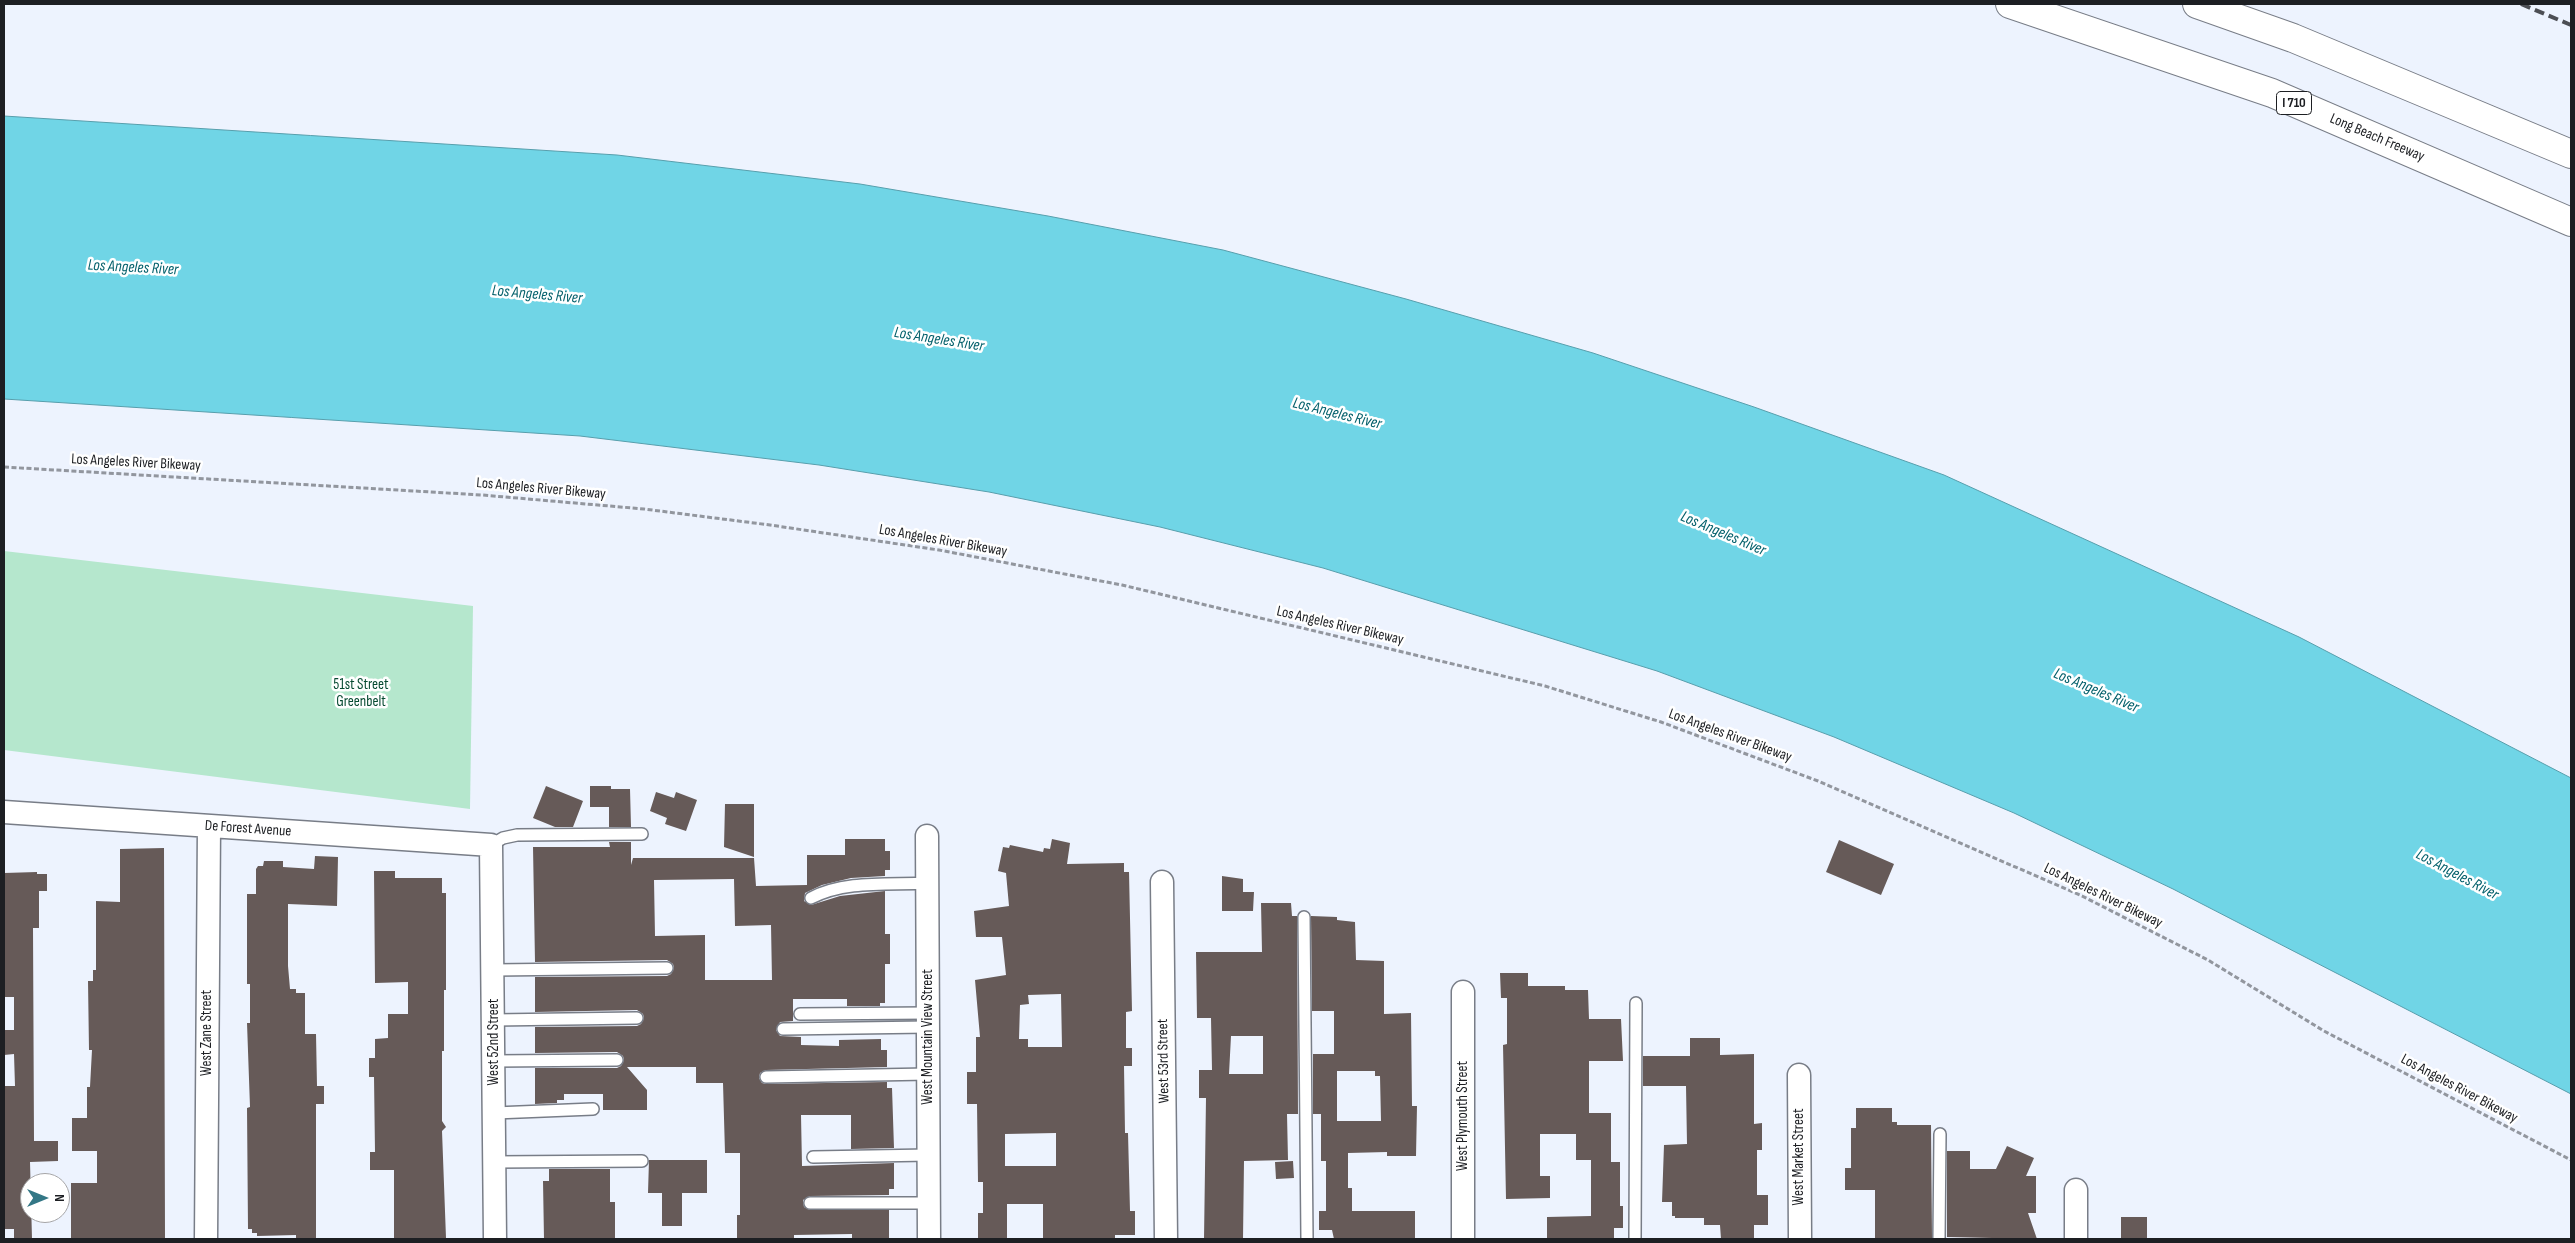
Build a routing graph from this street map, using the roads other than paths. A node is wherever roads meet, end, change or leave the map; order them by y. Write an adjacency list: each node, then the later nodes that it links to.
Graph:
1 (2010, 4): 4 (highway, Long Beach Freeway / I 710)
2 (2197, 4): 3 (highway)
3 (2571, 154)
4 (2571, 222)
5 (4, 812): 6 (street, De Forest Avenue)
6 (209, 826): 9 (street, De Forest Avenue); 38 (street, West Zane Street)
7 (642, 834): 9 (lane)
8 (927, 836): 11 (street, West Mountain View Street)
9 (492, 845): 15 (street, West 52nd Street)
10 (1162, 882): 41 (street, West 53rd Street)
11 (927, 883): 12 (lane); 21 (street, West Mountain View Street)
12 (811, 898)
13 (1304, 917): 42 (lane)
14 (667, 968): 15 (lane)
15 (494, 970): 20 (street, West 52nd Street)
16 (1463, 992): 43 (street, West Plymouth Street)
17 (1636, 1004): 44 (lane)
18 (800, 1014): 21 (lane)
19 (637, 1018): 20 (lane)
20 (494, 1020): 24 (street, West 52nd Street)
21 (928, 1020): 22 (lane); 25 (street, West Mountain View Street)
22 (783, 1029)
23 (616, 1060): 24 (lane)
24 (494, 1061): 29 (street, West 52nd Street)
25 (928, 1074): 27 (lane); 31 (street, West Mountain View Street)
26 (1799, 1075): 45 (street, West Market Street)
27 (766, 1077)
28 (593, 1109): 29 (lane)
29 (495, 1113): 34 (street, West 52nd Street)
30 (1940, 1134): 46 (lane)
31 (929, 1155): 32 (lane); 37 (street, West Mountain View Street)
32 (813, 1157)
33 (642, 1161): 34 (lane)
34 (495, 1162): 39 (street, West 52nd Street)
35 (2076, 1190): 47 (street)
36 (810, 1203): 37 (lane)
37 (929, 1203): 40 (street, West Mountain View Street)
38 (206, 1239)
39 (495, 1239)
40 (929, 1239)
41 (1166, 1239)
42 (1308, 1239)
43 (1463, 1239)
44 (1636, 1239)
45 (1800, 1239)
46 (1939, 1239)
47 (2076, 1239)

